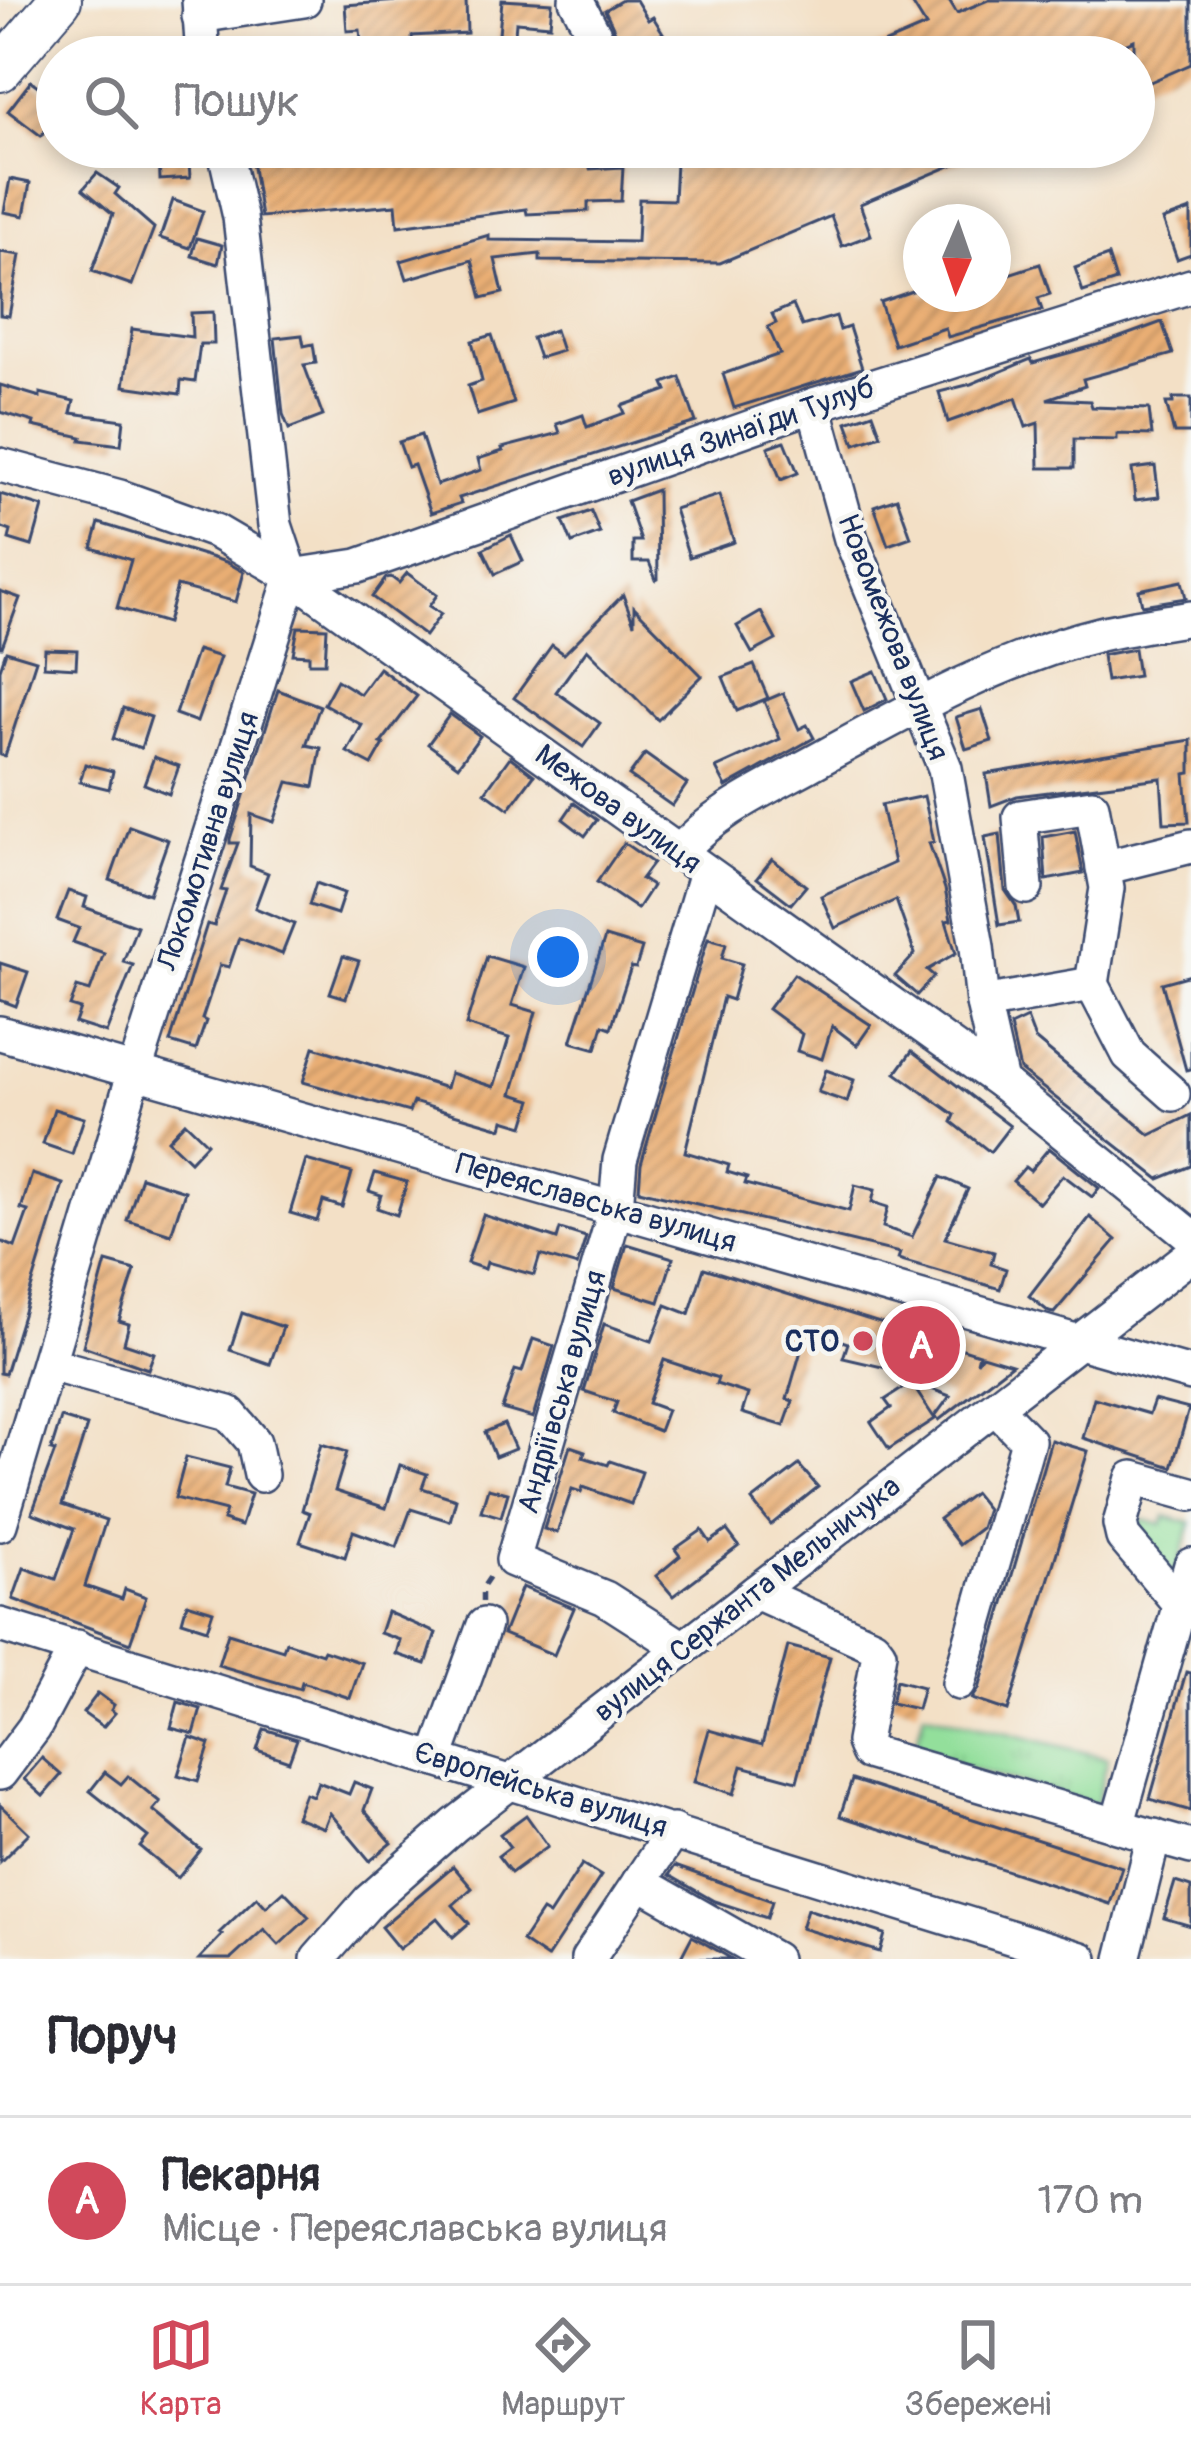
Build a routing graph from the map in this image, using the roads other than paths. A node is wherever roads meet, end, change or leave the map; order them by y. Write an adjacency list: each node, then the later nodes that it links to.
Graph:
1 (59, 0): 6 (main road)
2 (304, 0): 4 (street)
3 (575, 0): 5 (street)
4 (199, 8)
5 (595, 36)
6 (0, 70)
7 (229, 168): 11 (street)
8 (1191, 286): 9 (street, вулиця Зинаїди Тулуб)
9 (814, 405): 11 (street, вулиця Зинаїди Тулуб); 13 (street, Новомежова вулиця)
10 (0, 465): 11 (street, Межова вулиця)
11 (292, 576): 15 (street, Межова вулиця); 21 (street, Локомотивна вулиця)
12 (1191, 618): 13 (street)
13 (918, 705): 15 (street); 19 (street, Новомежова вулиця)
14 (1191, 846): 16 (street)
15 (693, 862): 22 (street, Межова вулиця); 24 (street, Андріївська вулиця)
16 (1103, 868): 17 (street); 18 (street)
17 (1026, 886)
18 (1092, 984): 19 (street); 23 (street)
19 (983, 1003): 22 (street, Новомежова вулиця)
20 (0, 1033): 21 (street, Переяславська вулиця)
21 (134, 1074): 24 (street, Переяславська вулиця); 28 (street, Локомотивна вулиця)
22 (1001, 1082): 25 (street, Межова вулиця)
23 (1174, 1094)
24 (616, 1208): 27 (street, Переяславська вулиця); 40 (street, Андріївська вулиця)
25 (1191, 1236)
26 (1191, 1255): 27 (street, вулиця Сержанта Мельничука)
27 (1078, 1343): 29 (street, Переяславська вулиця); 30 (street, вулиця Сержанта Мельничука)
28 (49, 1364): 31 (street); 33 (street, Локомотивна вулиця)
29 (1191, 1374)
30 (996, 1408): 35 (street, вулиця Сержанта Мельничука); 41 (street)
31 (261, 1475)
32 (1189, 1484): 36 (street)
33 (0, 1524)
34 (1191, 1565): 36 (street)
35 (756, 1592): 40 (street, вулиця Сержанта Мельничука); 45 (street)
36 (1180, 1603): 45 (street)
37 (0, 1625): 39 (street, Європейська вулиця)
38 (484, 1625): 42 (street)
39 (77, 1647): 42 (street, Європейська вулиця); 43 (street)
40 (683, 1648): 44 (street, вулиця Сержанта Мельничука)
41 (959, 1683)
42 (436, 1757): 44 (street, Європейська вулиця)
43 (0, 1773)
44 (512, 1781): 46 (street, Європейська вулиця); 50 (street, вулиця Сержанта Мельничука)
45 (1117, 1825): 47 (street)
46 (673, 1832): 49 (street); 53 (street, Європейська вулиця)
47 (1154, 1836): 48 (street); 54 (street)
48 (1191, 1847)
49 (639, 1882): 51 (street); 52 (street)
50 (318, 1959)
51 (588, 1959)
52 (774, 1959)
53 (1081, 1959)
54 (1123, 1959)

